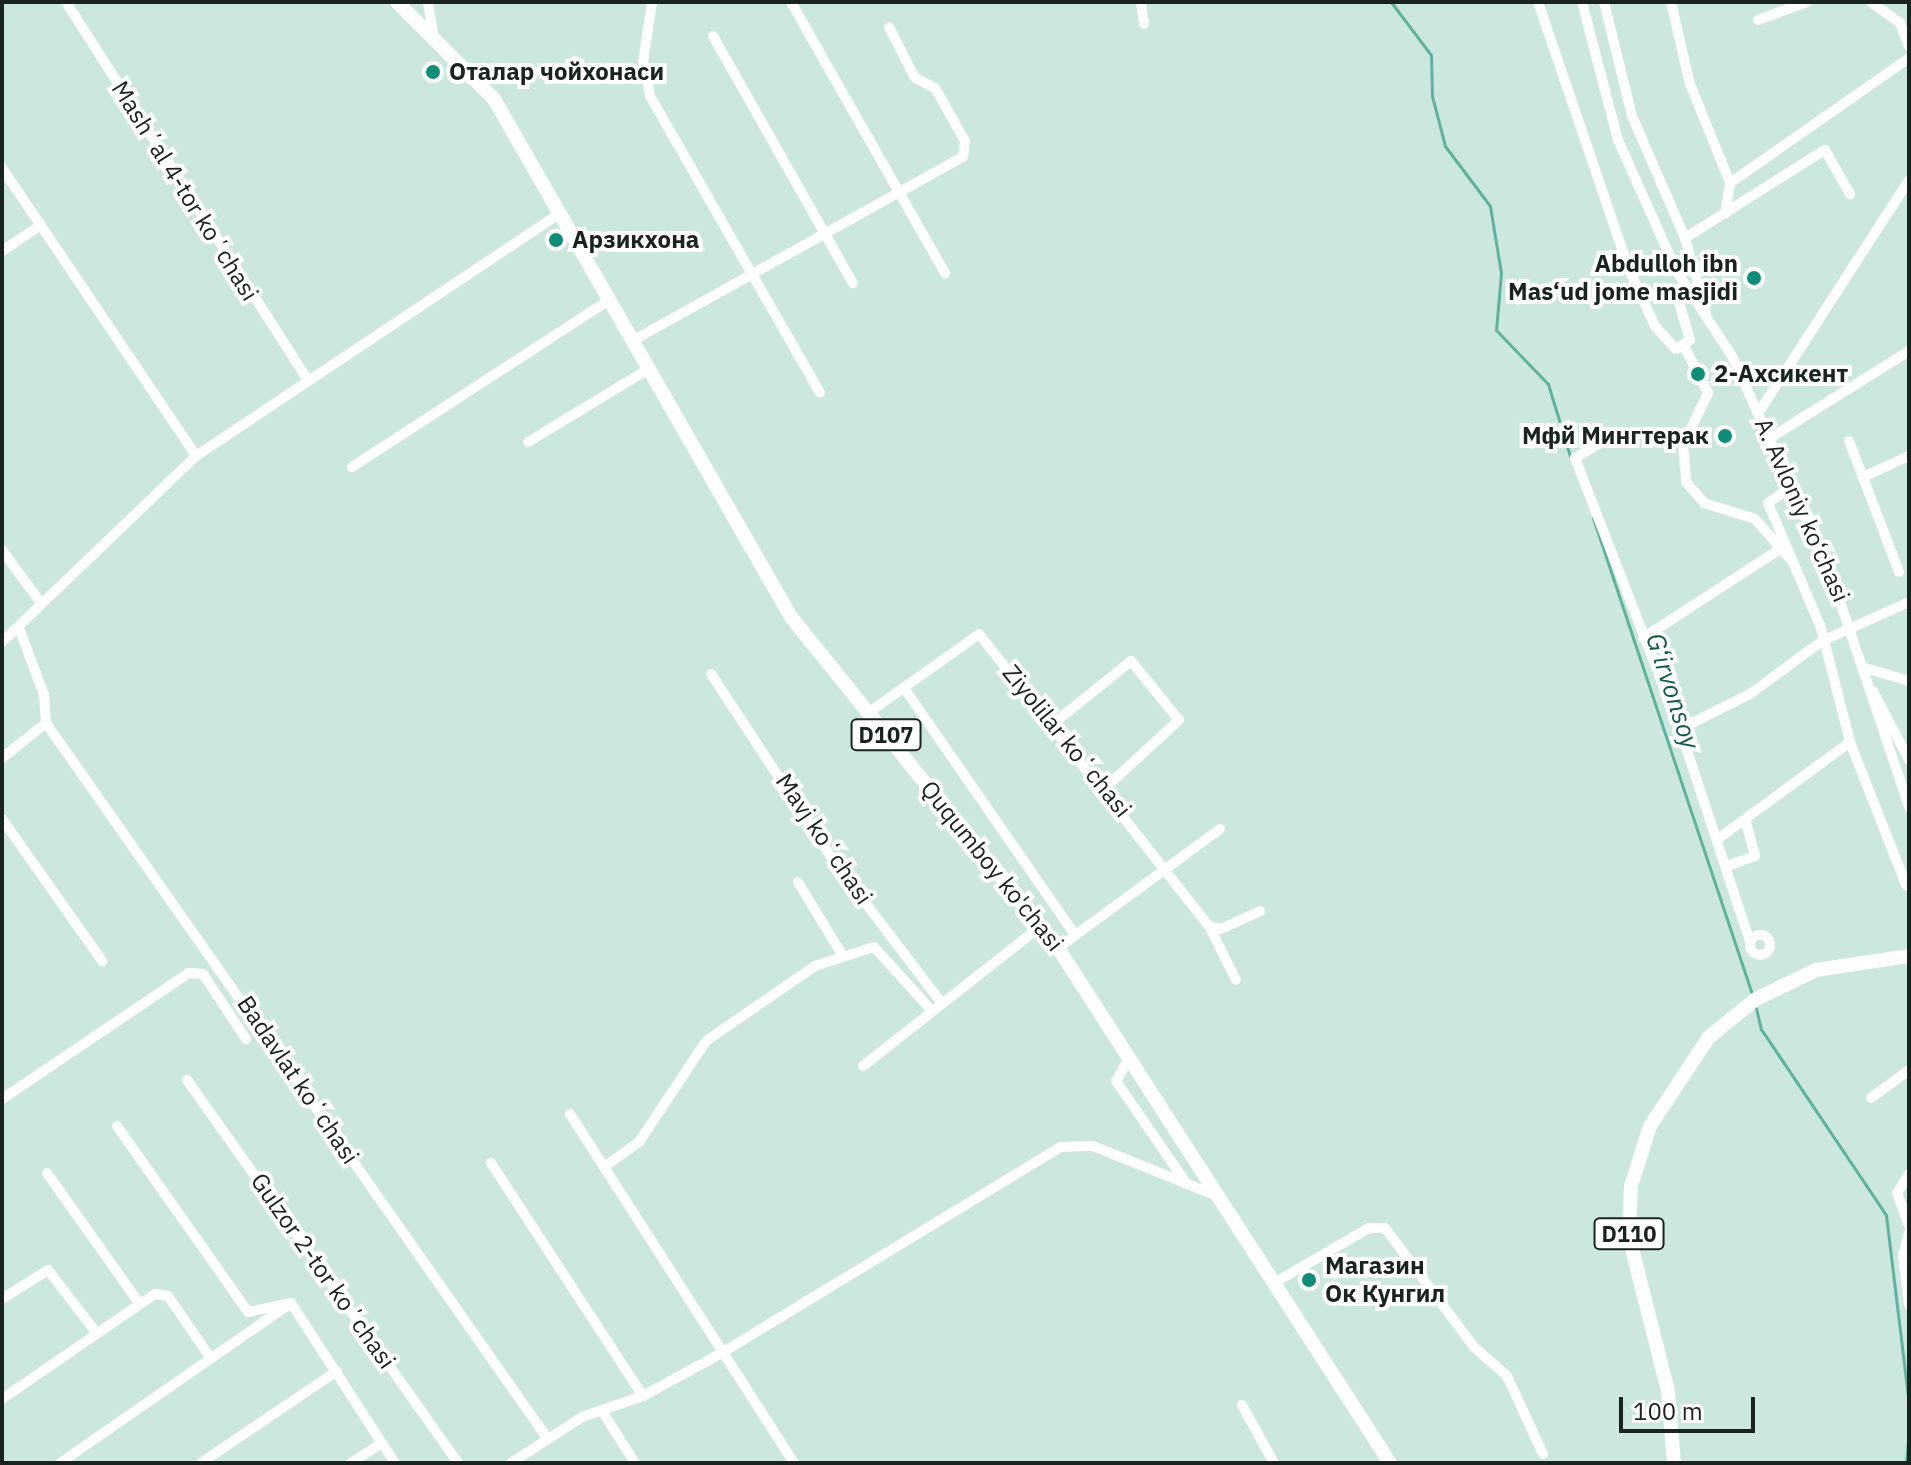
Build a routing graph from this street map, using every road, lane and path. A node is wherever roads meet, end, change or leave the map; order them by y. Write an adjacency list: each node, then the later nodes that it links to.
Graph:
1 (66, 2): 41 (street, Mashʼal 4-tor koʼchasi)
2 (397, 2): 16 (main road, Ququmboy ko'chasi / D107)
3 (428, 2): 16 (street)
4 (652, 2): 32 (street)
5 (791, 2): 23 (street)
6 (1141, 2): 14 (street)
7 (1538, 2): 38 (street)
8 (1582, 2): 34 (street, A. Avloniy ko‘chasi)
9 (1604, 2): 29 (street)
10 (1671, 2): 22 (street)
11 (1807, 2): 13 (street)
12 (1871, 2): 18 (street)
13 (1758, 20)
14 (1144, 24)
15 (889, 27): 23 (street)
16 (433, 32): 25 (main road, Ququmboy ko'chasi / D107)
17 (713, 36): 28 (street)
18 (1909, 46)
19 (1909, 58): 22 (street)
20 (2, 168): 27 (street)
21 (1909, 180): 43 (street)
22 (1730, 183): 26 (street)
23 (898, 191): 28 (street); 31 (street)
24 (1850, 194): 26 (street)
25 (560, 213): 35 (main road, Ququmboy ko'chasi / D107); 41 (street)
26 (1725, 214): 29 (street)
27 (41, 225): 30 (street); 48 (street)
28 (824, 233): 32 (street); 33 (street)
29 (1685, 238): 36 (street)
30 (2, 251)
31 (945, 273)
32 (751, 274): 37 (street); 42 (street)
33 (853, 283)
34 (1684, 285): 36 (street, A. Avloniy ko‘chasi); 38 (street)
35 (609, 300): 37 (main road, Ququmboy ko'chasi / D107); 50 (street)
36 (1707, 315): 43 (street, A. Avloniy ko‘chasi)
37 (632, 341): 40 (main road, Ququmboy ko'chasi / D107)
38 (1685, 348): 53 (street)
39 (1909, 351): 45 (street)
40 (647, 370): 47 (street); 69 (main road, Ququmboy ko'chasi / D107)
41 (306, 378): 48 (street)
42 (820, 393)
43 (1759, 412): 45 (street, A. Avloniy ko‘chasi)
44 (1615, 434): 61 (street)
45 (1770, 438): 52 (street, A. Avloniy ko‘chasi)
46 (1849, 441): 51 (street)
47 (528, 442)
48 (196, 456): 58 (street)
49 (1909, 456): 51 (street)
50 (352, 467)
51 (1863, 477): 56 (street)
52 (1791, 487): 55 (street); 60 (street, A. Avloniy ko‘chasi)
53 (1780, 549): 55 (street); 61 (street)
54 (2, 550): 58 (street)
55 (1794, 562): 62 (street)
56 (1899, 572)
57 (1909, 602): 60 (street)
58 (41, 603): 59 (street)
59 (19, 628): 63 (street); 70 (street, Badavlat koʻchasi)
60 (1854, 629): 62 (street); 64 (street, A. Avloniy ko‘chasi)
61 (1643, 638): 72 (street)
62 (1822, 641): 72 (street); 73 (street)
63 (2, 642)
64 (1865, 668): 66 (street); 67 (street, A. Avloniy ko‘chasi)
65 (711, 674): 96 (street, Mavj koʻchasi)
66 (1909, 681)
67 (1868, 683): 75 (street); 77 (street, A. Avloniy ko‘chasi)
68 (904, 688): 69 (street); 71 (street, Ziyolilar koʻchasi); 89 (street)
69 (868, 713): 87 (main road, Ququmboy ko'chasi / D107)
70 (46, 723): 74 (street); 128 (street, Badavlat koʻchasi)
71 (1054, 723): 76 (street, Ziyolilar koʻchasi); 76 (street)
72 (1680, 729): 81 (street)
73 (1850, 742): 79 (street); 85 (street)
74 (2, 758)
75 (1909, 760)
76 (1105, 788): 82 (street, Ziyolilar koʻchasi)
77 (1909, 807)
78 (2, 819): 94 (street)
79 (1745, 819): 81 (street); 83 (street)
80 (1220, 829): 82 (street)
81 (1719, 838): 83 (street)
82 (1167, 864): 88 (street, Ziyolilar koʻchasi); 89 (street)
83 (1727, 866): 90 (street)
84 (798, 882): 92 (street, Mavj koʻchasi)
85 (1906, 885)
86 (1260, 911): 88 (street)
87 (1042, 925): 91 (main road, Ququmboy ko'chasi / D107); 96 (street)
88 (1209, 926): 95 (street, Ziyolilar koʻchasi)
89 (1075, 935): 91 (street)
90 (1750, 942)
91 (1058, 948): 99 (main road, Ququmboy ko'chasi / D107)
92 (841, 953): 97 (street); 108 (street)
93 (1909, 956): 141 (main road, D110)
94 (102, 961)
95 (1236, 980)
96 (941, 1002): 97 (street)
97 (932, 1011): 100 (street)
98 (246, 1039): 104 (street)
99 (1129, 1058): 111 (street); 112 (main road, Ququmboy ko'chasi / D107)
100 (863, 1066)
101 (1909, 1070): 103 (street)
102 (187, 1080): 135 (street, Gulzor 2-tor koʼchasi)
103 (1871, 1098)
104 (2, 1099)
105 (570, 1114): 108 (street)
106 (117, 1126): 118 (street)
107 (491, 1163): 124 (street)
108 (604, 1167): 121 (street)
109 (47, 1173): 117 (street)
110 (1909, 1174): 113 (street)
111 (1186, 1183): 112 (street); 121 (street)
112 (1215, 1195): 115 (main road, Ququmboy ko'chasi / D107)
113 (1909, 1226)
114 (1909, 1233): 119 (street)
115 (1274, 1283): 130 (street); 140 (main road, Ququmboy ko'chasi / D107)
116 (2, 1299): 120 (street)
117 (139, 1303): 120 (street); 122 (street)
118 (291, 1303): 122 (street); 123 (street)
119 (1909, 1305)
120 (96, 1332): 125 (street)
121 (720, 1354): 124 (street); 138 (street)
122 (210, 1357): 131 (street)
123 (337, 1371): 129 (street); 132 (street)
124 (643, 1396): 127 (street)
125 (2, 1399)
126 (1242, 1405): 139 (street)
127 (602, 1411): 128 (street); 137 (street)
128 (547, 1438): 136 (street)
129 (382, 1443): 133 (street); 134 (street)
130 (1543, 1454)
131 (60, 1463)
132 (201, 1463)
133 (351, 1463)
134 (395, 1463)
135 (458, 1463)
136 (511, 1463)
137 (635, 1463)
138 (794, 1463)
139 (1274, 1463)
140 (1390, 1463)
141 (1674, 1463)

